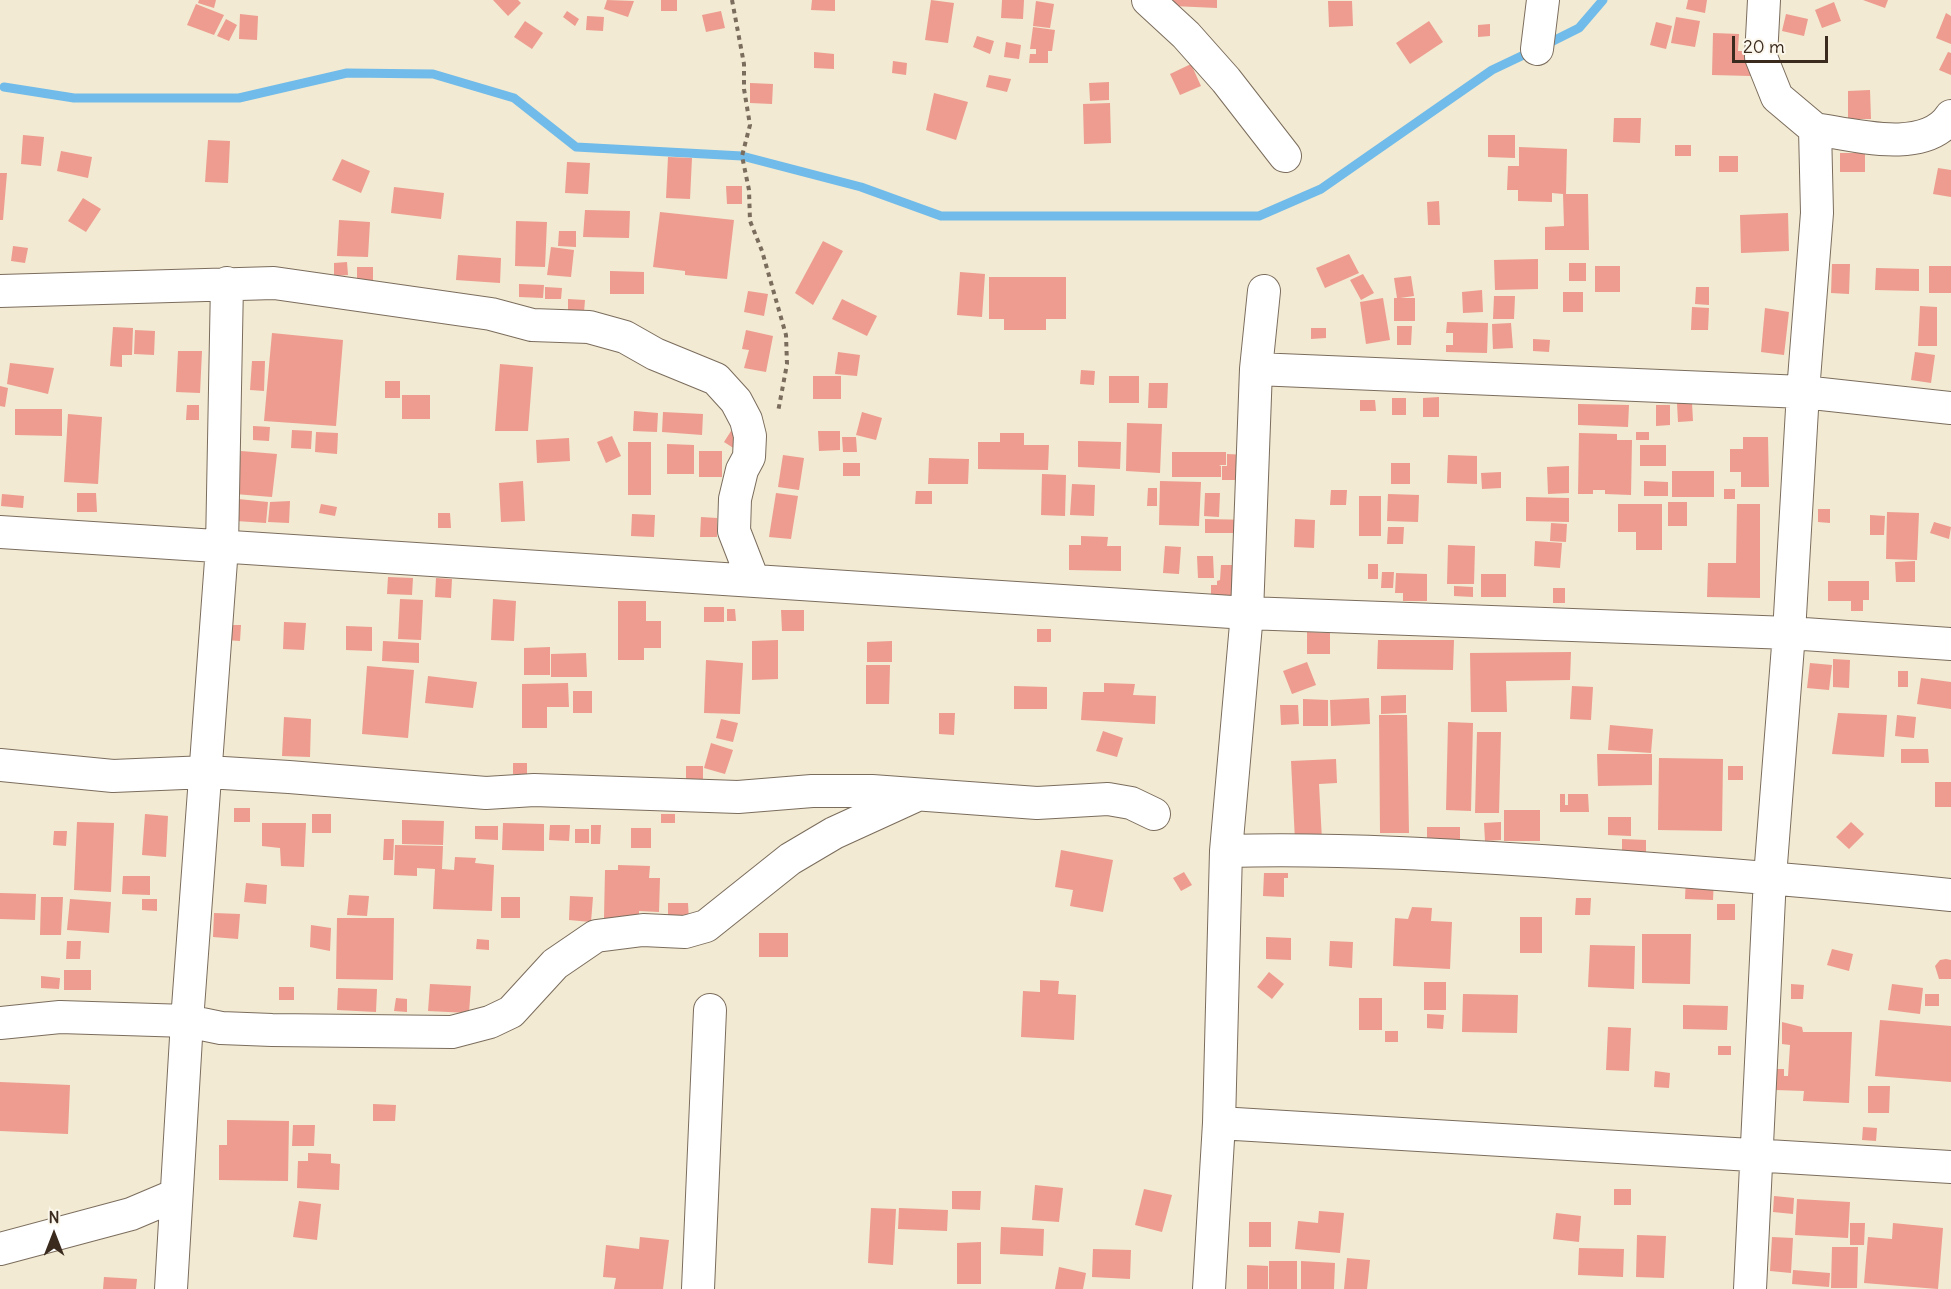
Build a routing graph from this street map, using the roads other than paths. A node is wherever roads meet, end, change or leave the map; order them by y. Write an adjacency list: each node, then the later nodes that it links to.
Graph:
1 (1148, 0): 7 (street)
2 (1544, 0): 4 (street)
3 (1764, 0): 6 (street)
4 (1537, 49)
5 (1951, 116): 6 (street)
6 (1815, 129): 12 (street)
7 (1285, 156)
8 (227, 283): 9 (street); 15 (street); 16 (street)
9 (0, 291)
10 (1264, 291): 11 (street)
11 (1256, 369): 12 (street); 17 (street)
12 (1803, 392): 13 (street); 18 (street)
13 (1951, 408)
14 (0, 532): 15 (street)
15 (222, 548): 16 (street); 21 (street)
16 (753, 580): 17 (street)
17 (1247, 613): 18 (street); 24 (street)
18 (1789, 633): 19 (street); 25 (street)
19 (1951, 644)
20 (0, 765): 21 (street)
21 (207, 772): 22 (street); 28 (street)
22 (919, 794): 23 (street); 28 (street)
23 (1154, 814)
24 (1226, 851): 25 (street); 30 (street)
25 (1770, 877): 26 (street); 31 (street)
26 (1951, 895)
27 (710, 1010): 36 (street)
28 (187, 1021): 29 (street); 33 (street)
29 (0, 1023)
30 (1219, 1123): 31 (street); 37 (street)
31 (1755, 1155): 32 (street); 38 (street)
32 (1951, 1167)
33 (176, 1195): 34 (street); 35 (street)
34 (0, 1249)
35 (171, 1289)
36 (698, 1289)
37 (1209, 1289)
38 (1750, 1289)

